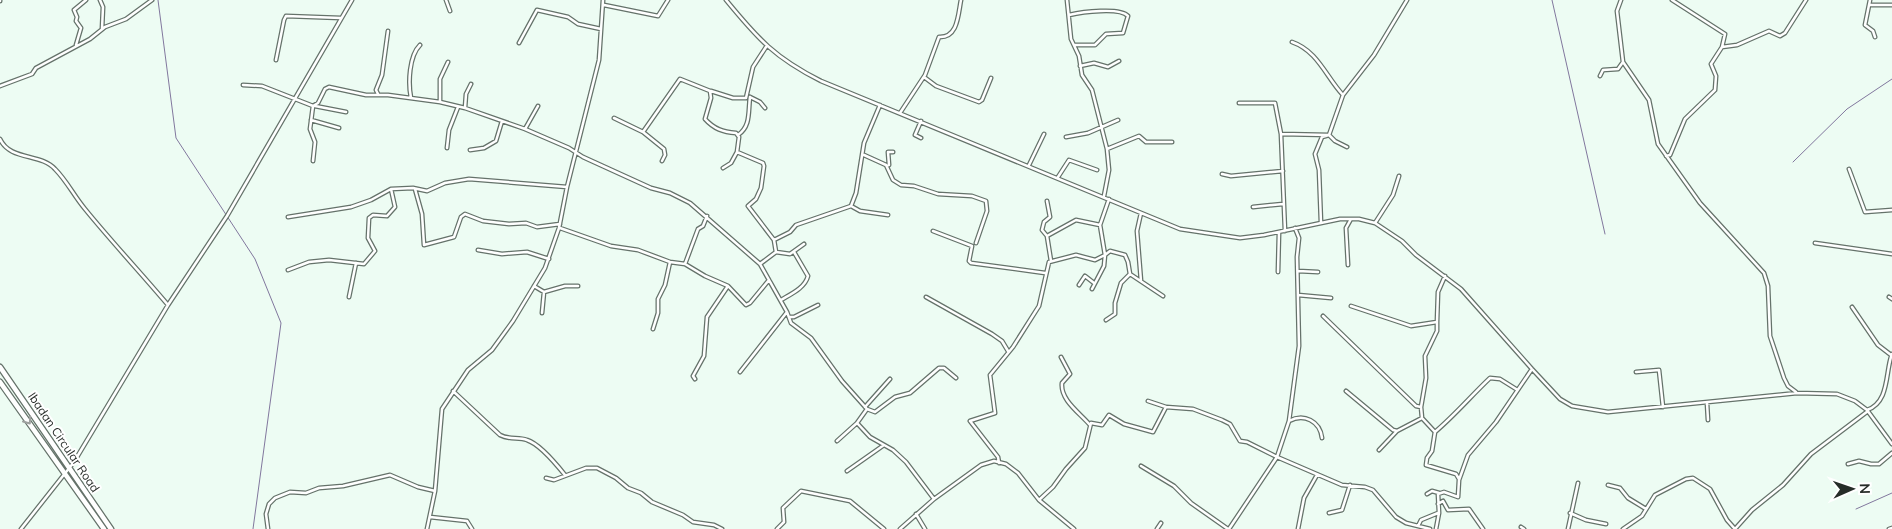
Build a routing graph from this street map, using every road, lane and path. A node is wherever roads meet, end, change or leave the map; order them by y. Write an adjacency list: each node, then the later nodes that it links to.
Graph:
1 (86, 0): 28 (street)
2 (100, 0): 22 (street)
3 (152, 0): 22 (street)
4 (352, 0): 21 (street)
5 (446, 0): 19 (street)
6 (604, 0): 17 (street)
7 (668, 0): 17 (street)
8 (726, 0): 31 (street)
9 (961, 0): 39 (street)
10 (1068, 0): 20 (street)
11 (1407, 0): 46 (street)
12 (1621, 0): 36 (street)
13 (1672, 0): 32 (street)
14 (1806, 0): 32 (street)
15 (1870, 0): 16 (street)
16 (1870, 4): 18 (street); 25 (street)
17 (604, 5): 23 (street)
18 (1892, 5)
19 (450, 12)
20 (1069, 15): 30 (street); 30 (street)
21 (341, 18): 33 (street); 47 (street)
22 (102, 29): 28 (street)
23 (601, 30): 27 (street); 85 (street)
24 (388, 31): 45 (street)
25 (1875, 37)
26 (1292, 42): 46 (street)
27 (519, 43)
28 (76, 45): 43 (street)
29 (420, 45): 48 (street)
30 (1074, 45): 37 (street)
31 (766, 47): 49 (street); 52 (street)
32 (1722, 47): 87 (street)
33 (276, 60)
34 (1119, 61): 37 (street)
35 (448, 62): 50 (street)
36 (1623, 62): 38 (street); 87 (street)
37 (1080, 66): 65 (street)
38 (1600, 76)
39 (924, 77): 40 (street); 59 (street)
40 (991, 78)
41 (471, 84): 56 (street)
42 (243, 85): 47 (street)
43 (0, 86)
44 (710, 92): 49 (street); 68 (street); 72 (street)
45 (378, 94): 48 (street); 53 (street)
46 (1343, 95): 73 (street)
47 (294, 98): 53 (street); 161 (street)
48 (411, 98): 50 (street)
49 (748, 98): 57 (street); 72 (street)
50 (440, 102): 55 (street)
51 (1239, 103): 70 (street)
52 (880, 105): 59 (street); 86 (street)
53 (314, 106): 58 (street); 61 (street)
54 (538, 106): 67 (street)
55 (458, 107): 56 (street); 80 (street)
56 (465, 108): 63 (street)
57 (765, 108)
58 (346, 112)
59 (900, 112): 64 (street)
60 (614, 118): 68 (street)
61 (311, 120): 66 (street); 88 (street)
62 (1118, 120): 65 (street)
63 (502, 121): 67 (street); 82 (street)
64 (921, 121): 75 (street); 91 (street)
65 (1100, 126): 74 (street); 81 (street)
66 (339, 128)
67 (524, 129): 85 (street)
68 (643, 132): 89 (street)
69 (1044, 134): 91 (street)
70 (1280, 134): 71 (street); 78 (street)
71 (1287, 134): 73 (street); 78 (street)
72 (738, 135): 83 (street)
73 (1329, 135): 79 (street); 114 (street)
74 (1066, 137)
75 (921, 138)
76 (0, 139): 161 (street)
77 (1172, 142): 81 (street)
78 (1281, 142): 95 (street)
79 (1347, 147)
80 (448, 148)
81 (1107, 148): 102 (street)
82 (470, 150)
83 (737, 152): 92 (street); 123 (street)
84 (892, 152): 90 (street)
85 (577, 153): 99 (street); 111 (street)
86 (864, 155): 90 (street); 106 (street)
87 (1666, 157): 186 (street)
88 (313, 161)
89 (662, 161)
90 (887, 166): 124 (street)
91 (1029, 166): 98 (street)
92 (723, 168)
93 (1849, 169): 108 (street)
94 (1097, 170): 98 (street)
95 (1283, 171): 96 (street); 105 (street)
96 (1222, 174)
97 (1399, 176): 115 (street)
98 (1058, 177): 102 (street)
99 (567, 187): 101 (street); 117 (street)
100 (391, 189): 101 (street); 112 (street); 135 (street)
101 (415, 189): 117 (street)
102 (1104, 196): 103 (street)
103 (1109, 199): 109 (street); 116 (street)
104 (1047, 201): 122 (street)
105 (1283, 204): 107 (street); 119 (street)
106 (851, 206): 110 (street); 123 (street)
107 (1253, 207)
108 (1892, 210)
109 (1141, 213): 121 (street); 147 (street)
110 (888, 215)
111 (708, 216): 136 (street); 137 (street)
112 (288, 217)
113 (1351, 219): 114 (street); 115 (street); 138 (street)
114 (1321, 223): 118 (street)
115 (1375, 223): 145 (street)
116 (1100, 225): 122 (street); 131 (street)
117 (560, 226): 132 (street); 134 (street)
118 (1296, 228): 119 (street); 140 (street)
119 (1285, 231): 121 (street)
120 (934, 232): 143 (street)
121 (1278, 232): 141 (street)
122 (1048, 236): 133 (street)
123 (774, 240): 128 (street)
124 (976, 243)
125 (1815, 243): 130 (street)
126 (804, 244): 129 (street)
127 (478, 250): 132 (street)
128 (776, 252): 129 (street); 137 (street)
129 (794, 252): 160 (street)
130 (1892, 254)
131 (1105, 255): 133 (street); 144 (street); 148 (street)
132 (549, 259): 150 (street)
133 (1051, 261): 143 (street)
134 (670, 262): 136 (street); 171 (street)
135 (356, 263): 139 (street); 157 (street)
136 (685, 264): 152 (street)
137 (760, 264): 146 (street)
138 (1348, 265)
139 (288, 270)
140 (1298, 270): 142 (street); 155 (street)
141 (1278, 272)
142 (1318, 272)
143 (1045, 273): 172 (street)
144 (1130, 274): 147 (street); 169 (street)
145 (1445, 276): 170 (street); 176 (street)
146 (769, 280): 152 (street); 160 (street)
147 (1142, 282): 156 (street)
148 (1094, 283): 149 (street); 153 (street)
149 (1079, 285)
150 (534, 286): 154 (street); 184 (street)
151 (578, 286): 154 (street)
152 (728, 286): 181 (street)
153 (1092, 289)
154 (544, 292): 166 (street)
155 (1298, 295): 159 (street); 196 (street)
156 (1163, 296)
157 (349, 297)
158 (926, 297): 172 (street)
159 (1331, 298)
160 (781, 300): 165 (street)
161 (168, 305): 234 (street)
162 (818, 305): 168 (street)
163 (1351, 306): 170 (street)
164 (1852, 307): 173 (street)
165 (787, 312): 168 (street); 177 (street)
166 (542, 313)
167 (1323, 316): 190 (street)
168 (789, 317): 192 (street)
169 (1106, 320)
170 (1437, 322): 190 (street)
171 (653, 329)
172 (1008, 351): 208 (street)
173 (1892, 355): 193 (street)
174 (1061, 357): 198 (street)
175 (0, 366): 236 (highway, Ibadan Circular Road)
176 (1532, 369): 183 (street); 191 (street)
177 (740, 372)
178 (1636, 372): 191 (street)
179 (956, 378): 192 (street)
180 (890, 379): 192 (street)
181 (696, 380)
182 (0, 382): 235 (highway, Ibadan Circular Road, one-way to 235)
183 (1516, 389): 200 (street); 215 (street)
184 (453, 391): 212 (street); 219 (street)
185 (1346, 391): 199 (street)
186 (1797, 393): 188 (street); 193 (street)
187 (1148, 401): 189 (street)
188 (1707, 403): 191 (street); 195 (street)
189 (1166, 407): 198 (street); 207 (street)
190 (1421, 407): 194 (street)
191 (1663, 407)
192 (866, 408): 197 (street)
193 (1869, 411): 203 (street); 254 (street)
194 (1422, 418): 199 (street); 200 (street)
195 (1708, 420)
196 (1289, 421): 201 (street); 207 (street)
197 (857, 423): 202 (street); 204 (street)
198 (1090, 425): 223 (street)
199 (1397, 431): 205 (street)
200 (1435, 432): 215 (street)
201 (1322, 438)
202 (837, 441)
203 (1892, 444)
204 (884, 445): 211 (street); 222 (street)
205 (1379, 450)
206 (1892, 453): 209 (street)
207 (1277, 457): 213 (street); 247 (street)
208 (999, 463): 222 (street); 223 (street)
209 (1848, 464)
210 (1141, 466): 247 (street)
211 (847, 471)
212 (565, 475): 214 (street); 240 (street)
213 (1317, 475): 217 (street); 248 (street)
214 (546, 478)
215 (1459, 480): 220 (street)
216 (1578, 483): 228 (street)
217 (1350, 485): 226 (street); 233 (street)
218 (1608, 485): 225 (street)
219 (435, 491): 230 (street); 237 (street)
220 (1440, 493): 221 (street); 224 (street)
221 (1427, 494)
222 (934, 499): 229 (street)
223 (1039, 500): 245 (street)
224 (1438, 504): 227 (street); 251 (street)
225 (1647, 510): 253 (street); 254 (street)
226 (1329, 513)
227 (1439, 513): 233 (street); 250 (street)
228 (1570, 513): 232 (street); 252 (street)
229 (916, 514): 243 (street); 244 (street)
230 (430, 517): 238 (street); 239 (street)
231 (1162, 523): 246 (street)
232 (1606, 524)
233 (1418, 526): 249 (street)
234 (21, 529)
235 (104, 529)
236 (111, 529)
237 (268, 529)
238 (427, 529)
239 (472, 529)
240 (722, 529)
241 (777, 529): 242 (street)
242 (884, 529)
243 (900, 529)
244 (924, 529)
245 (1074, 529)
246 (1157, 529)
247 (1228, 529)
248 (1298, 529)
249 (1430, 529)
250 (1436, 529)
251 (1483, 529)
252 (1568, 529)
253 (1623, 529)
254 (1735, 529)

